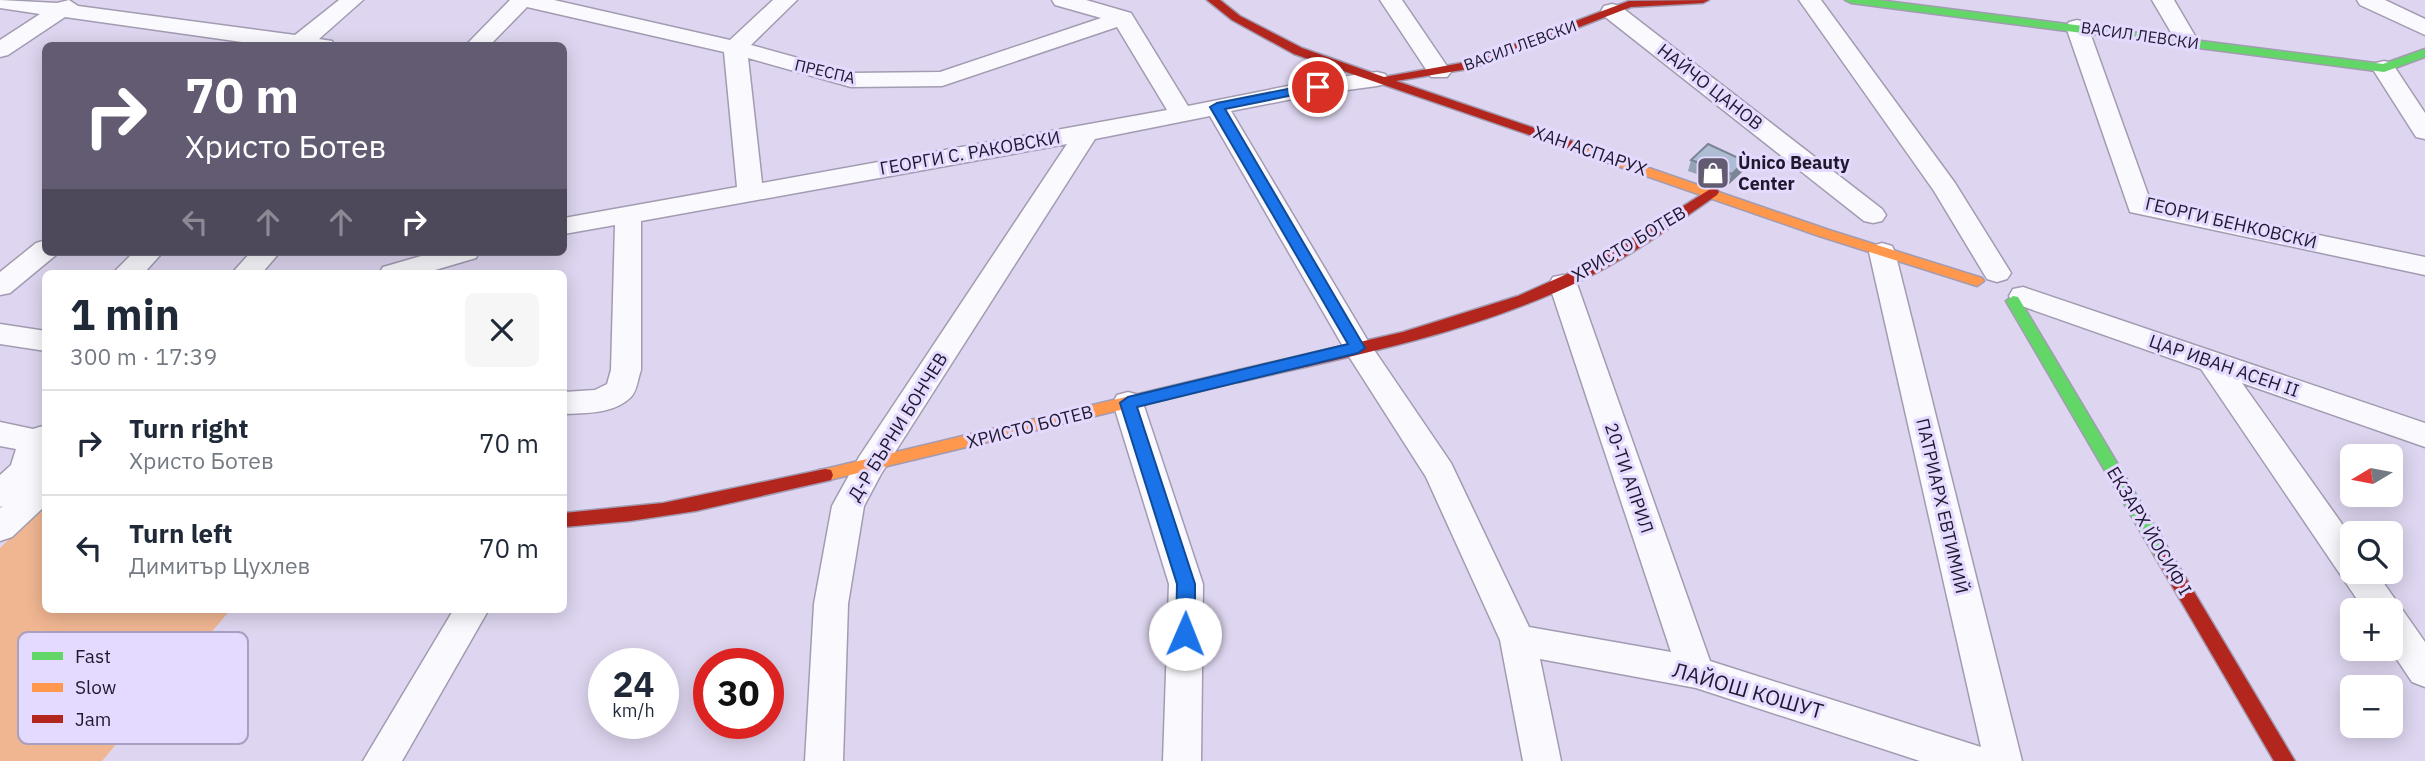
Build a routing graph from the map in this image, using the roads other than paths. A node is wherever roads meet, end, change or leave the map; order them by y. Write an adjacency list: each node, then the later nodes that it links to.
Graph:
1 (352, 0): 20 (street)
2 (523, 0): 21 (street); 22 (street, ПРЕСПА)
3 (786, 0): 22 (street)
4 (1063, 0): 15 (street)
5 (1213, 0): 27 (street, ХАН АСПАРУХ)
6 (1391, 0): 26 (street)
7 (1703, 0): 14 (street, ВАСИЛ ЛЕВСКИ)
8 (1810, 0): 48 (street, ЕКЗАРХ ЙОСИФ I)
9 (1851, 0): 16 (street, ВАСИЛ ЛЕВСКИ)
10 (2163, 0): 18 (street)
11 (2368, 0): 17 (street)
12 (0, 2): 13 (street)
13 (69, 5): 19 (street); 23 (street)
14 (1622, 5): 26 (street, ВАСИЛ ЛЕВСКИ); 35 (street, НАЙЧО ЦАНОВ)
15 (1123, 18): 22 (street, ПРЕСПА); 29 (street)
16 (2077, 26): 18 (street, ВАСИЛ ЛЕВСКИ); 42 (street, ГЕОРГИ БЕНКОВСКИ)
17 (2425, 28)
18 (2187, 41): 25 (street, ВАСИЛ ЛЕВСКИ)
19 (286, 42)
20 (300, 42)
21 (480, 42)
22 (735, 48): 32 (street)
23 (0, 50)
24 (2425, 53): 25 (street, ВАСИЛ ЛЕВСКИ)
25 (2384, 68): 30 (street)
26 (1440, 72): 27 (street, ВАСИЛ ЛЕВСКИ)
27 (1377, 79): 28 (street, ГЕОРГИ С. РАКОВСКИ); 33 (street, ХАН АСПАРУХ)
28 (1217, 107): 29 (street, ГЕОРГИ С. РАКОВСКИ); 51 (street)
29 (1181, 114): 31 (street, ГЕОРГИ С. РАКОВСКИ)
30 (2425, 132)
31 (1086, 133): 32 (street, ГЕОРГИ С. РАКОВСКИ); 58 (street, Д-Р БЪРНИ БОНЧЕВ)
32 (750, 191): 34 (street, ГЕОРГИ С. РАКОВСКИ)
33 (1712, 192): 38 (street, ХАН АСПАРУХ); 46 (street, ХРИСТО БОТЕВ)
34 (628, 214): 36 (street, ГЕОРГИ С. РАКОВСКИ); 53 (street)
35 (1874, 215)
36 (567, 225)
37 (42, 252): 47 (street)
38 (1882, 252): 48 (street, ХАН АСПАРУХ); 73 (street, ПАТРИАРХ ЕВТИМИЙ)
39 (146, 256): 43 (street)
40 (263, 256): 44 (street)
41 (452, 256): 45 (street)
42 (2425, 265)
43 (130, 270)
44 (249, 270)
45 (403, 270)
46 (1563, 284): 51 (street, ХРИСТО БОТЕВ); 67 (street, 20-ТИ АПРИЛ)
47 (0, 286)
48 (2002, 288): 52 (street, ЦАР ИВАН АСЕН II); 74 (street, ЕКЗАРХ ЙОСИФ I)
49 (0, 334): 50 (street)
50 (42, 340)
51 (1358, 348): 54 (street, ХРИСТО БОТЕВ); 64 (street)
52 (2212, 362): 56 (street, ЦАР ИВАН АСЕН II); 62 (street)
53 (567, 403)
54 (1128, 403): 58 (street, ХРИСТО БОТЕВ); 70 (street)
55 (0, 435): 57 (street)
56 (2425, 435)
57 (40, 461): 59 (street); 61 (street)
58 (870, 466): 60 (street, ХРИСТО БОТЕВ); 69 (street, Д-Р БЪРНИ БОНЧЕВ)
59 (0, 494)
60 (567, 520)
61 (0, 528)
62 (2340, 548)
63 (470, 613): 68 (street)
64 (1518, 640): 67 (street, ЛАЙОШ КОШУТ); 71 (street)
65 (2403, 640): 66 (street)
66 (2425, 671)
67 (1696, 672): 72 (street, ЛАЙОШ КОШУТ)
68 (382, 761)
69 (824, 761)
70 (1182, 761)
71 (1542, 761)
72 (1973, 761)
73 (2003, 761)
74 (2285, 761)

